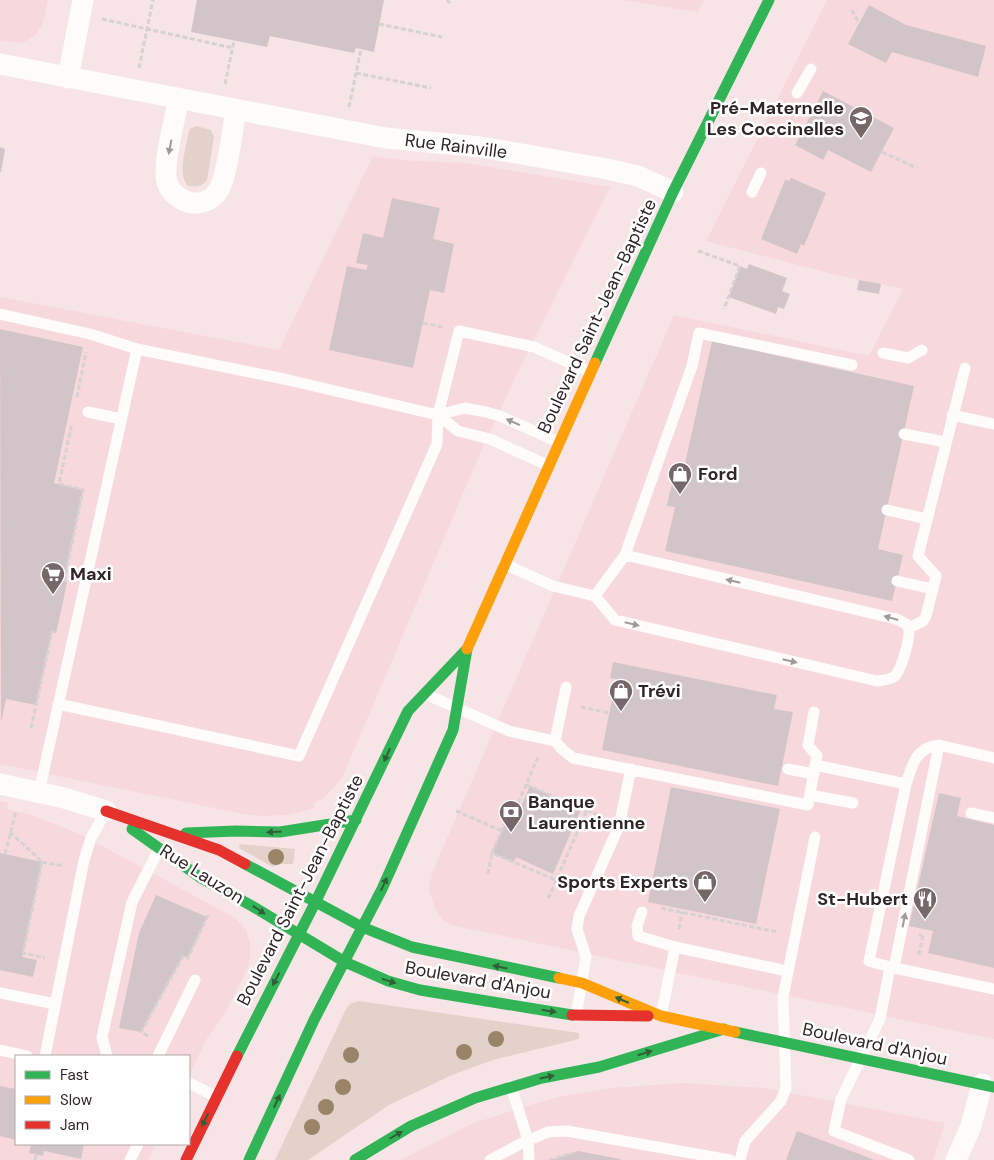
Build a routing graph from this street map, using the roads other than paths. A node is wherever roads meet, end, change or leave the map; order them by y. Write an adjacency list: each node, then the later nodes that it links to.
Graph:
1 (83, 0): 5 (street)
2 (769, 0): 10 (main road, Boulevard Saint-Jean-Baptiste)
3 (0, 64): 5 (street, Rue Rainville)
4 (811, 69): 6 (lane)
5 (68, 78): 7 (street, Rue Rainville)
6 (798, 93)
7 (179, 99): 8 (street, Rue Rainville); 8 (street, one-way to 8)
8 (236, 109): 10 (street, Rue Rainville)
9 (761, 173): 11 (lane)
10 (673, 192): 18 (main road, Boulevard Saint-Jean-Baptiste)
11 (752, 192)
12 (0, 314): 13 (lane)
13 (137, 349): 20 (lane); 22 (lane)
14 (922, 350): 15 (lane)
15 (883, 353)
16 (852, 365): 30 (lane)
17 (965, 368): 21 (lane)
18 (590, 372): 20 (lane); 25 (main road, Boulevard Saint-Jean-Baptiste)
19 (88, 412): 22 (lane)
20 (438, 415): 25 (lane, one-way to 20); 27 (lane); 39 (lane)
21 (952, 415): 23 (lane); 26 (lane)
22 (121, 419): 39 (lane)
23 (994, 424)
24 (904, 434): 26 (lane)
25 (558, 442): 27 (main road, Boulevard Saint-Jean-Baptiste)
26 (945, 442): 29 (lane)
27 (547, 465): 31 (main road, Boulevard Saint-Jean-Baptiste)
28 (887, 510): 29 (lane)
29 (927, 519): 33 (lane)
30 (624, 556): 34 (lane); 35 (lane, one-way to 30)
31 (504, 564): 34 (lane); 36 (main road, Boulevard Saint-Jean-Baptiste)
32 (897, 581): 33 (lane)
33 (933, 589): 35 (lane)
34 (595, 596): 35 (lane, one-way to 35)
35 (909, 628)
36 (466, 650): 38 (main road, Boulevard Saint-Jean-Baptiste); 40 (main road, Boulevard Saint-Jean-Baptiste)
37 (566, 687): 42 (lane)
38 (425, 694): 40 (lane); 56 (main road, Boulevard Saint-Jean-Baptiste, one-way to 56)
39 (58, 704): 50 (lane)
40 (457, 708): 42 (lane); 62 (main road, Boulevard Saint-Jean-Baptiste, one-way to 40)
41 (814, 712): 47 (lane)
42 (555, 741): 45 (lane)
43 (940, 745): 44 (lane); 49 (lane); 66 (lane, one-way to 43)
44 (994, 758)
45 (631, 769): 51 (lane); 69 (lane)
46 (788, 769): 47 (lane)
47 (814, 770): 49 (lane); 51 (lane)
48 (0, 784): 50 (street, Rue Lauzon)
49 (906, 784): 66 (lane)
50 (39, 792): 53 (street, Rue Lauzon)
51 (810, 795): 52 (lane)
52 (854, 803)
53 (106, 811): 57 (main road, Rue Lauzon); 59 (main road, Rue Lauzon); 72 (lane)
54 (971, 813): 55 (lane)
55 (994, 818)
56 (356, 820): 57 (main road, one-way to 57); 60 (main road, Boulevard Saint-Jean-Baptiste)
57 (171, 834): 60 (main road, Rue Lauzon)
58 (815, 837): 67 (lane)
59 (159, 849): 63 (main road, Rue Lauzon, one-way to 63); 80 (lane)
60 (315, 903): 62 (main road, Boulevard d'Anjou); 63 (main road, Boulevard Saint-Jean-Baptiste)
61 (642, 912): 64 (lane)
62 (362, 927): 65 (main road, Boulevard Saint-Jean-Baptiste); 69 (main road, Boulevard d'Anjou, one-way to 62)
63 (298, 936): 65 (main road, Boulevard d'Anjou); 86 (main road, Boulevard Saint-Jean-Baptiste, one-way to 86)
64 (675, 947): 67 (lane); 74 (lane)
65 (344, 962): 73 (main road, Boulevard d'Anjou, one-way to 73); 95 (main road, Boulevard Saint-Jean-Baptiste, one-way to 65)
66 (892, 968): 70 (lane); 82 (lane)
67 (787, 971): 76 (lane)
68 (196, 980): 81 (lane)
69 (582, 984): 73 (lane); 74 (main road, Boulevard d'Anjou, one-way to 69)
70 (994, 989)
71 (0, 993): 72 (lane)
72 (55, 1004): 79 (lane)
73 (576, 1016): 74 (main road, Boulevard d'Anjou)
74 (662, 1016): 75 (main road, Boulevard d'Anjou)
75 (724, 1029): 76 (main road, Boulevard d'Anjou); 85 (main road, one-way to 75)
76 (784, 1042): 82 (main road, Boulevard d'Anjou); 100 (lane)
77 (0, 1050): 78 (lane)
78 (22, 1055)
79 (45, 1055)
80 (107, 1055)
81 (158, 1055)
82 (861, 1059): 84 (main road, Boulevard d'Anjou); 87 (lane)
83 (190, 1084): 86 (lane)
84 (988, 1085): 92 (street)
85 (511, 1086): 88 (lane); 96 (main road, one-way to 85)
86 (216, 1096): 94 (main road, Boulevard Saint-Jean-Baptiste, one-way to 94)
87 (834, 1131): 89 (lane); 91 (lane)
88 (528, 1140): 97 (lane); 98 (lane); 99 (lane)
89 (828, 1143)
90 (138, 1145): 93 (lane)
91 (894, 1157): 101 (lane)
92 (960, 1159)
93 (130, 1160)
94 (186, 1160)
95 (249, 1160)
96 (355, 1160)
97 (490, 1160)
98 (529, 1160)
99 (730, 1160)
100 (740, 1160)
101 (910, 1160)

